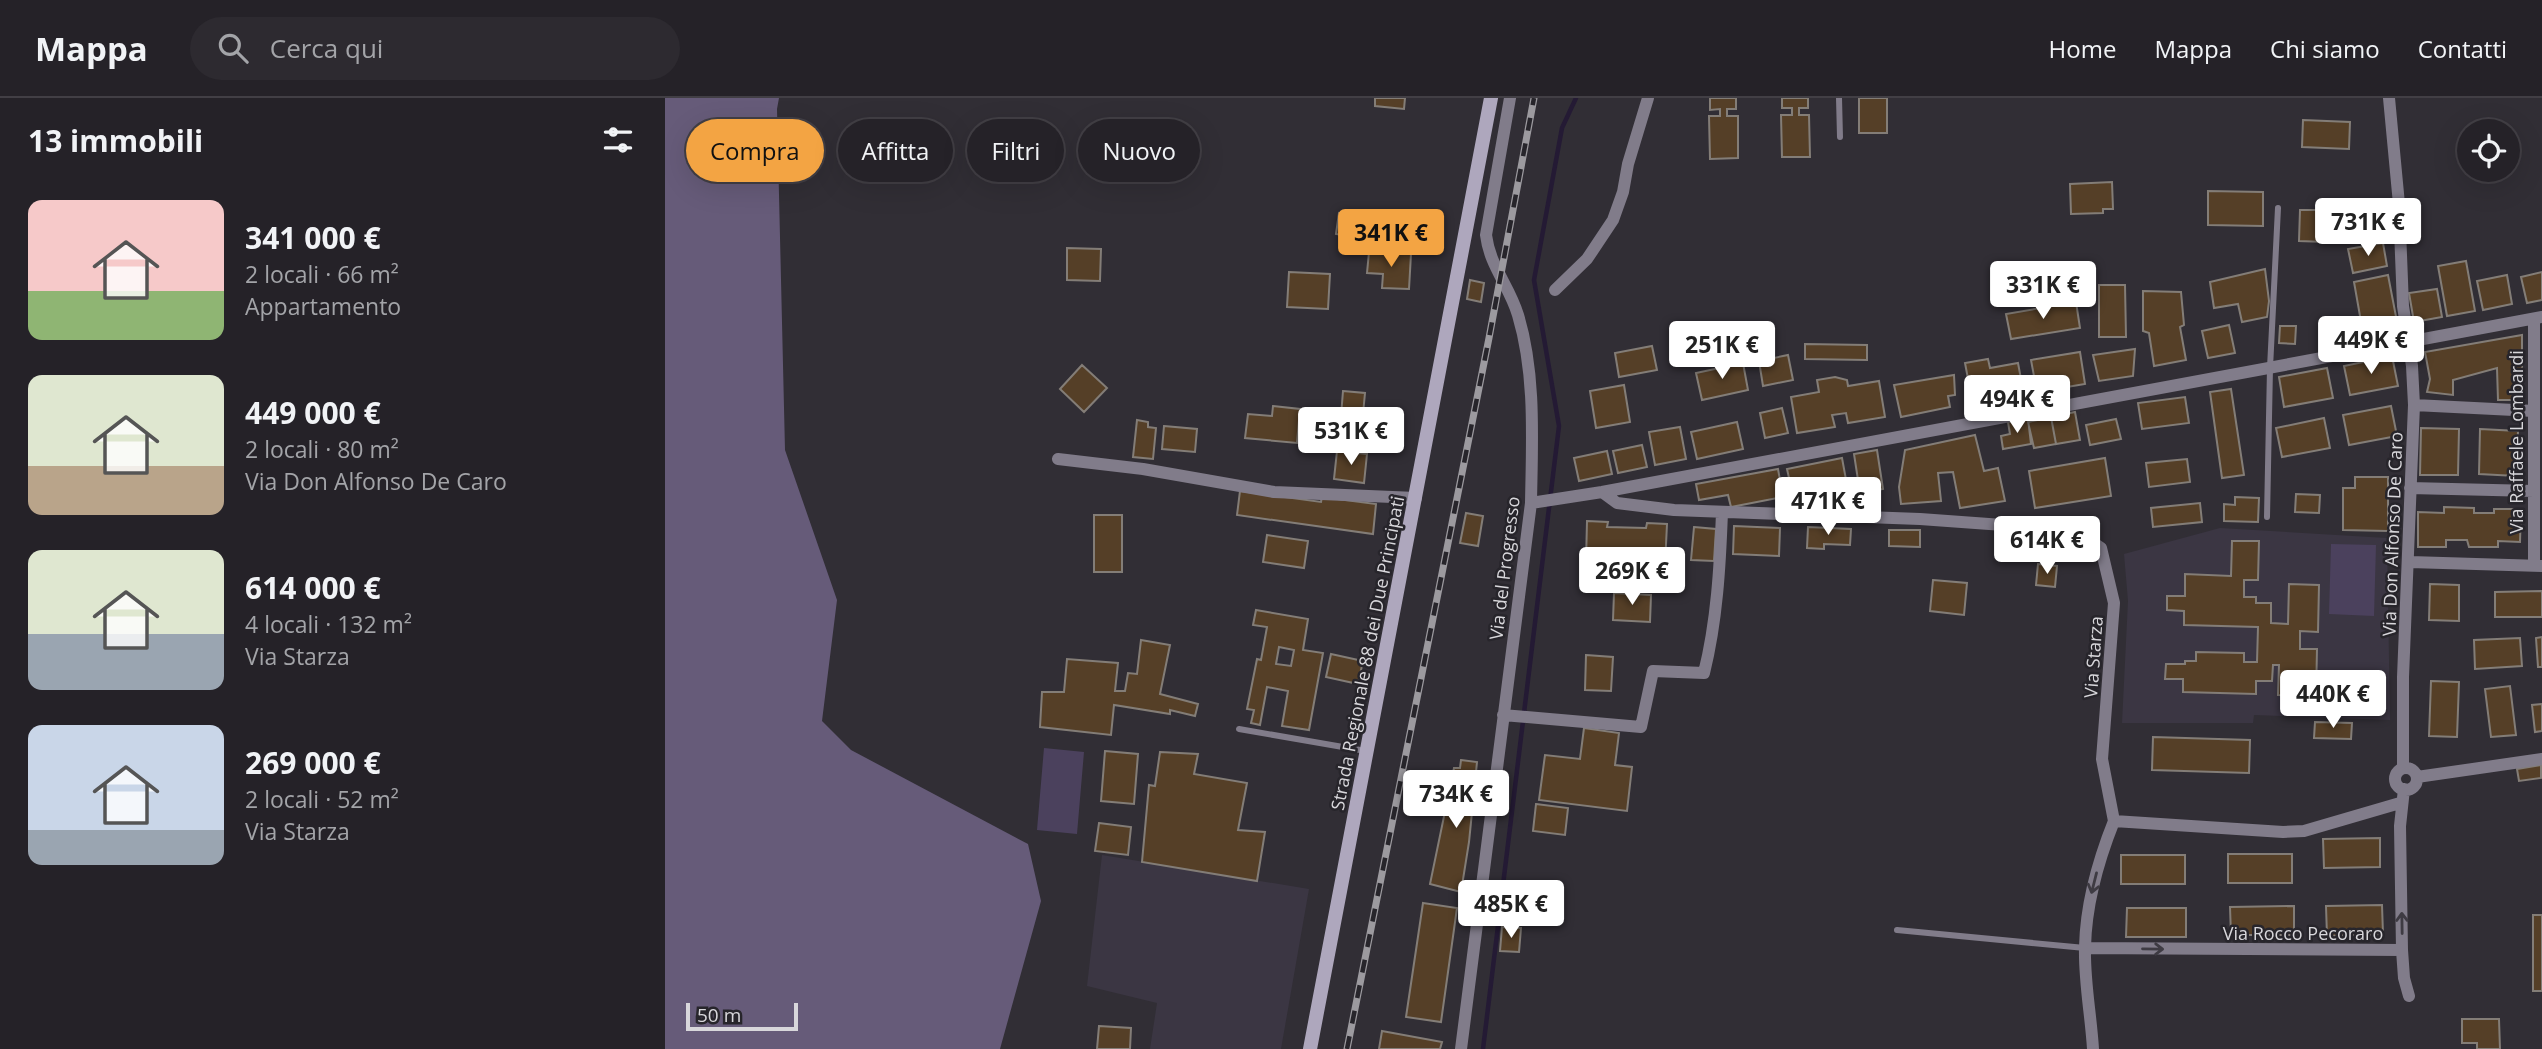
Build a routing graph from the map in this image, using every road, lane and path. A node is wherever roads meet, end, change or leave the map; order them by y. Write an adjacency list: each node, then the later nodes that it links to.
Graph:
1 (1491, 98): 19 (main road, Strada Regionale 88 dei Due Principati)
2 (1510, 98): 20 (street, Via del Progresso)
3 (1648, 98): 8 (street)
4 (1839, 98): 6 (lane)
5 (2389, 98): 10 (street, Via Don Alfonso De Caro)
6 (1840, 137)
7 (2278, 208): 11 (lane)
8 (1556, 290)
9 (2538, 318): 10 (street); 13 (street, Via Raffaele Lombardi)
10 (2409, 342): 11 (street); 12 (street, Via Don Alfonso De Caro)
11 (2270, 368): 18 (street); 22 (lane)
12 (2414, 405): 13 (street); 16 (street, Via Don Alfonso De Caro)
13 (2534, 411): 14 (street, Via Raffaele Lombardi)
14 (2538, 440): 17 (street, Via Raffaele Lombardi)
15 (1058, 459): 19 (street)
16 (2410, 488): 17 (street); 23 (street, Via Don Alfonso De Caro)
17 (2534, 491): 24 (street, Via Raffaele Lombardi)
18 (1602, 492): 20 (street); 21 (street, Via Starza)
19 (1416, 498): 27 (main road, Strada Regionale 88 dei Due Principati)
20 (1536, 503): 25 (street, Via del Progresso)
21 (1722, 512): 25 (street); 33 (street, Via Starza)
22 (2267, 517)
23 (2410, 562): 24 (street); 29 (street, Via Don Alfonso De Caro)
24 (2538, 565)
25 (1508, 716): 39 (street, Via del Progresso)
26 (1239, 729): 27 (lane)
27 (1368, 751): 38 (main road, Strada Regionale 88 dei Due Principati)
28 (2542, 759): 30 (street)
29 (2403, 768): 30 (street); 31 (street)
30 (2417, 777): 31 (street)
31 (2404, 789): 32 (street, Via Rocco Pecoraro)
32 (2400, 803): 33 (street); 36 (street, Via Rocco Pecoraro, one-way to 32)
33 (2114, 821): 35 (street, one-way to 35)
34 (1897, 930): 35 (lane)
35 (2085, 948): 36 (street, Via Rocco Pecoraro, one-way to 36); 40 (street)
36 (2402, 950): 37 (street)
37 (2409, 996)
38 (1310, 1049)
39 (1461, 1049)
40 (2093, 1049)

